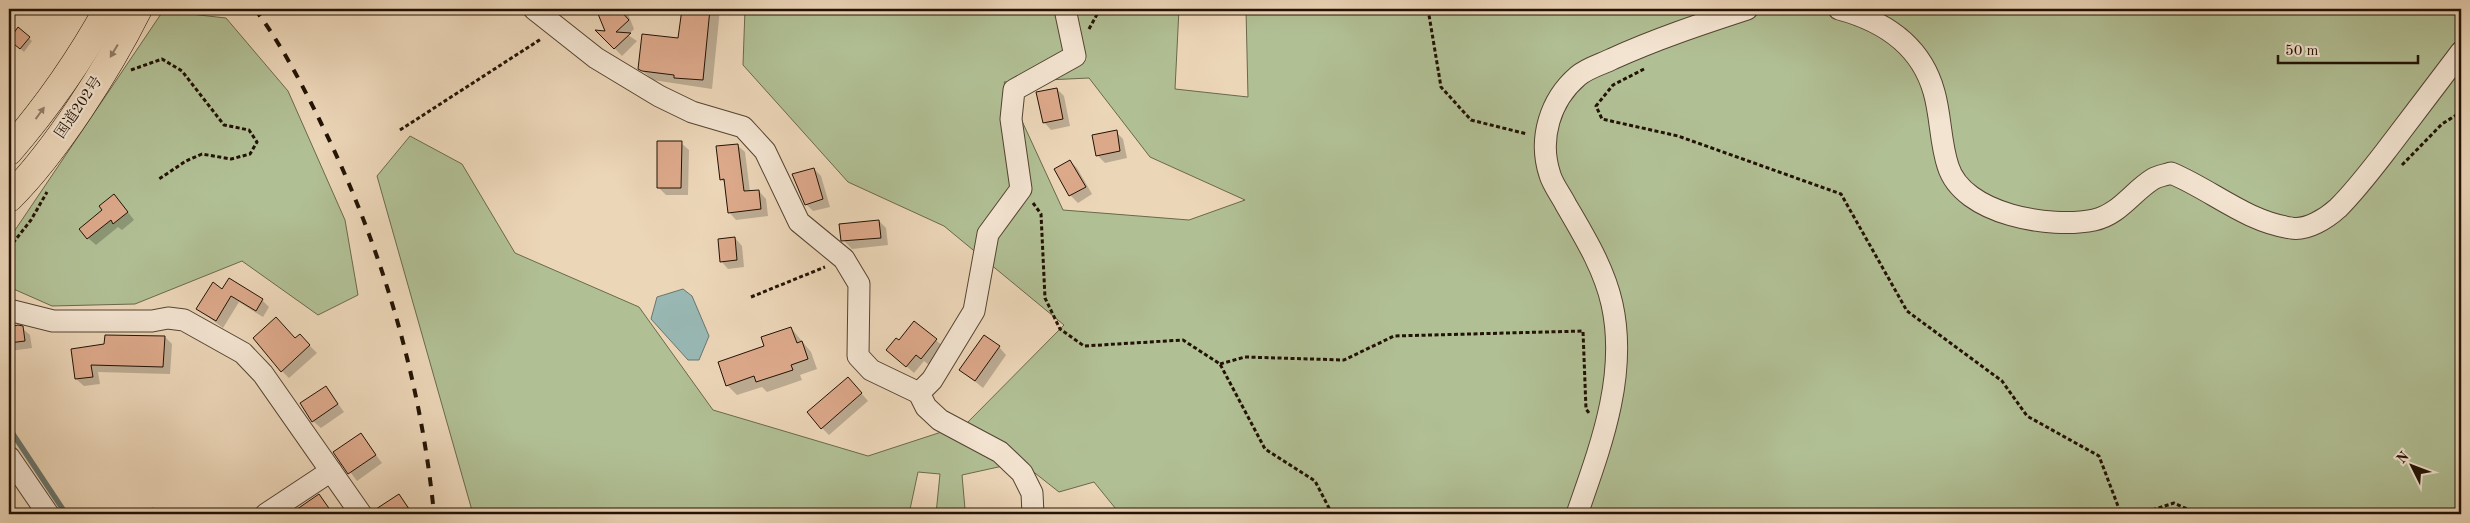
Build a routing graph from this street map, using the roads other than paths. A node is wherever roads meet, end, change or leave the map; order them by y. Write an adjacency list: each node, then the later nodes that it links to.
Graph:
1 (108, 9): 8 (highway, 国道202号, one-way to 1)
2 (138, 9): 9 (highway, 国道202号, one-way to 9)
3 (534, 9): 11 (street)
4 (1065, 9): 11 (street)
5 (1747, 9): 18 (street)
6 (1839, 9): 7 (street)
7 (2461, 52)
8 (9, 151)
9 (11, 196)
10 (9, 310): 13 (street)
11 (919, 393): 17 (street)
12 (9, 457): 14 (street)
13 (331, 471): 15 (street); 16 (street)
14 (48, 514)
15 (266, 514)
16 (361, 514)
17 (1034, 514)
18 (1577, 514)

